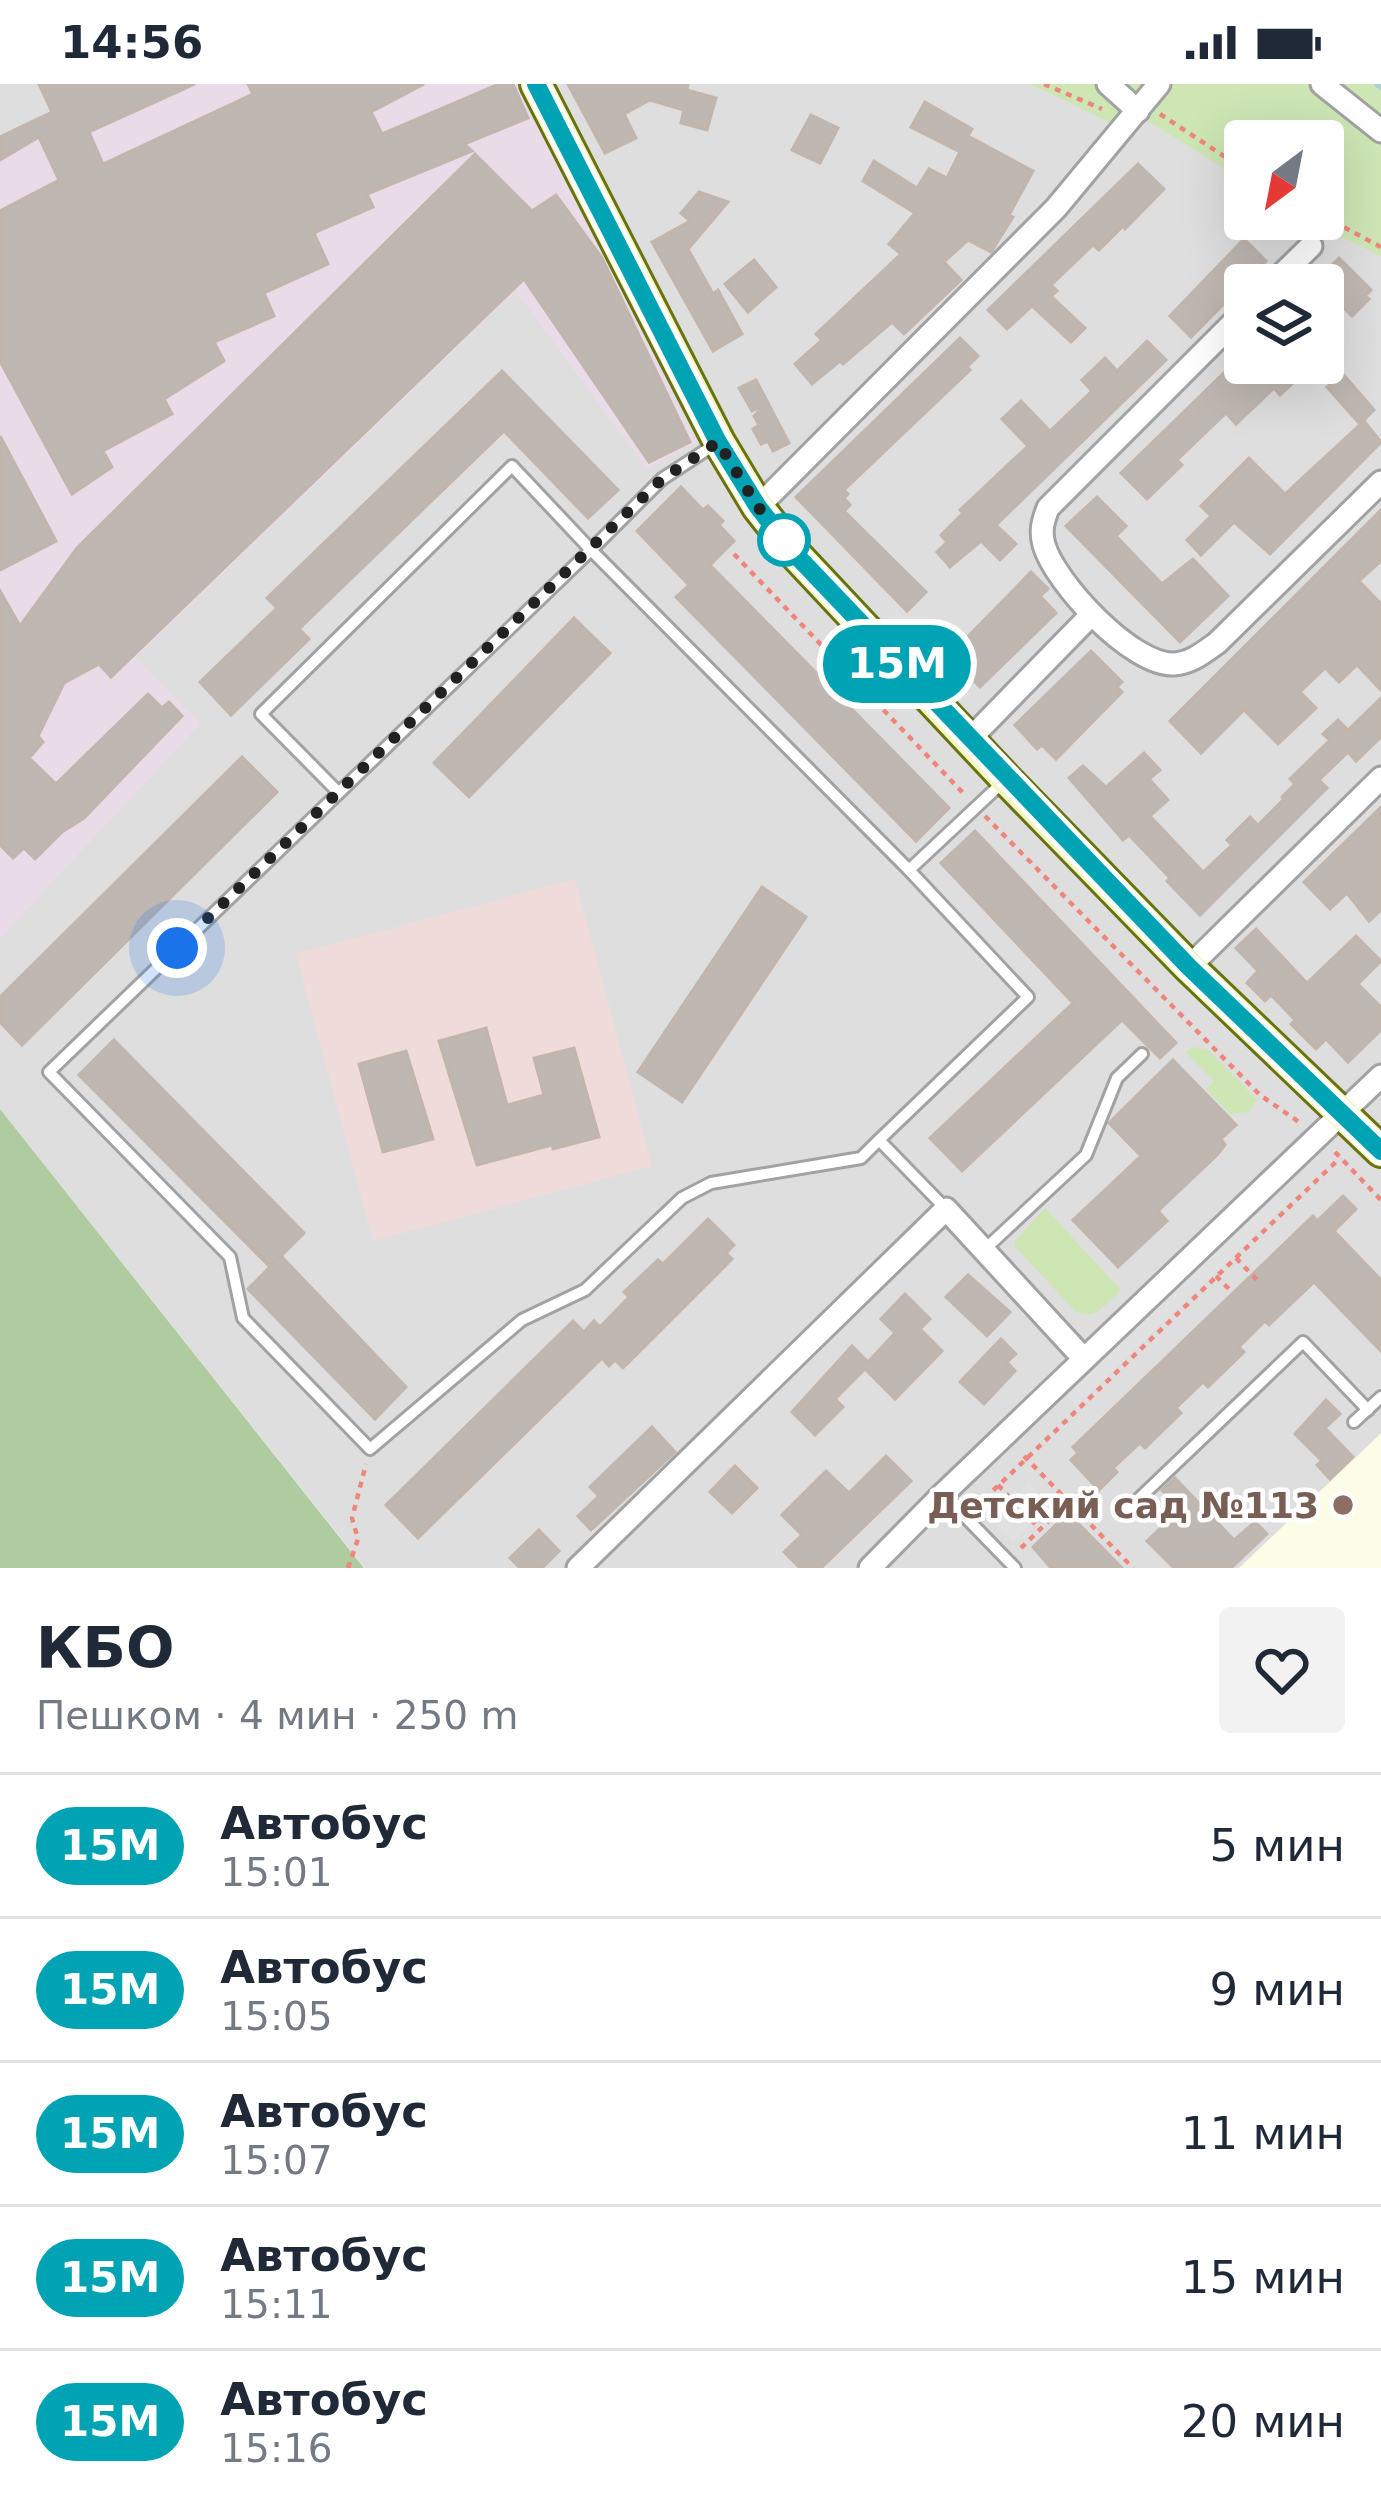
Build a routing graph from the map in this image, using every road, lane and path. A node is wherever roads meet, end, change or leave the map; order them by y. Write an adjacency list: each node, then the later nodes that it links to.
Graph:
1 (536, 84): 14 (main road)
2 (1044, 84): 6 (path)
3 (1108, 84): 6 (street)
4 (1159, 84): 6 (street)
5 (1322, 84): 7 (street)
6 (1137, 111): 8 (path); 16 (street)
7 (1381, 131)
8 (1224, 159)
9 (1344, 227): 11 (path)
10 (1311, 246): 12 (street)
11 (1381, 247)
12 (1293, 264)
13 (1224, 332): 19 (street)
14 (718, 442): 16 (main road); 17 (lane)
15 (1381, 482): 19 (street)
16 (758, 507): 20 (main road)
17 (591, 550): 23 (lane); 23 (lane); 25 (lane)
18 (734, 554): 24 (path)
19 (1093, 614): 20 (street)
20 (969, 740): 22 (main road)
21 (1381, 778): 26 (street)
22 (1006, 779): 24 (lane); 26 (main road)
23 (338, 792): 46 (lane)
24 (976, 807): 25 (lane); 30 (path)
25 (909, 870): 31 (lane)
26 (1189, 967): 29 (main road)
27 (1142, 1054): 36 (lane)
28 (1381, 1076): 29 (street)
29 (1342, 1112): 30 (street); 32 (main road)
30 (1318, 1134): 33 (path); 41 (street)
31 (880, 1140): 35 (lane); 46 (lane)
32 (1381, 1151)
33 (1340, 1158): 34 (path); 37 (path)
34 (1381, 1200)
35 (946, 1209): 36 (street); 56 (street)
36 (984, 1250): 41 (street)
37 (1236, 1258): 38 (path); 39 (path)
38 (1216, 1276): 40 (path); 47 (path)
39 (1258, 1280)
40 (1232, 1293)
41 (1084, 1359): 45 (street)
42 (1381, 1397): 43 (lane)
43 (1368, 1410): 44 (lane); 51 (lane)
44 (1354, 1422)
45 (1003, 1436): 47 (path); 49 (street)
46 (370, 1449): 55 (path)
47 (1026, 1459): 48 (path); 50 (path)
48 (998, 1485): 52 (path); 53 (path)
49 (943, 1494): 52 (lane); 57 (street)
50 (1068, 1502): 53 (path); 58 (path)
51 (1125, 1512)
52 (965, 1517): 54 (lane)
53 (1040, 1529): 54 (path)
54 (1012, 1564)
55 (348, 1568)
56 (578, 1568)
57 (870, 1568)
58 (1133, 1568)

